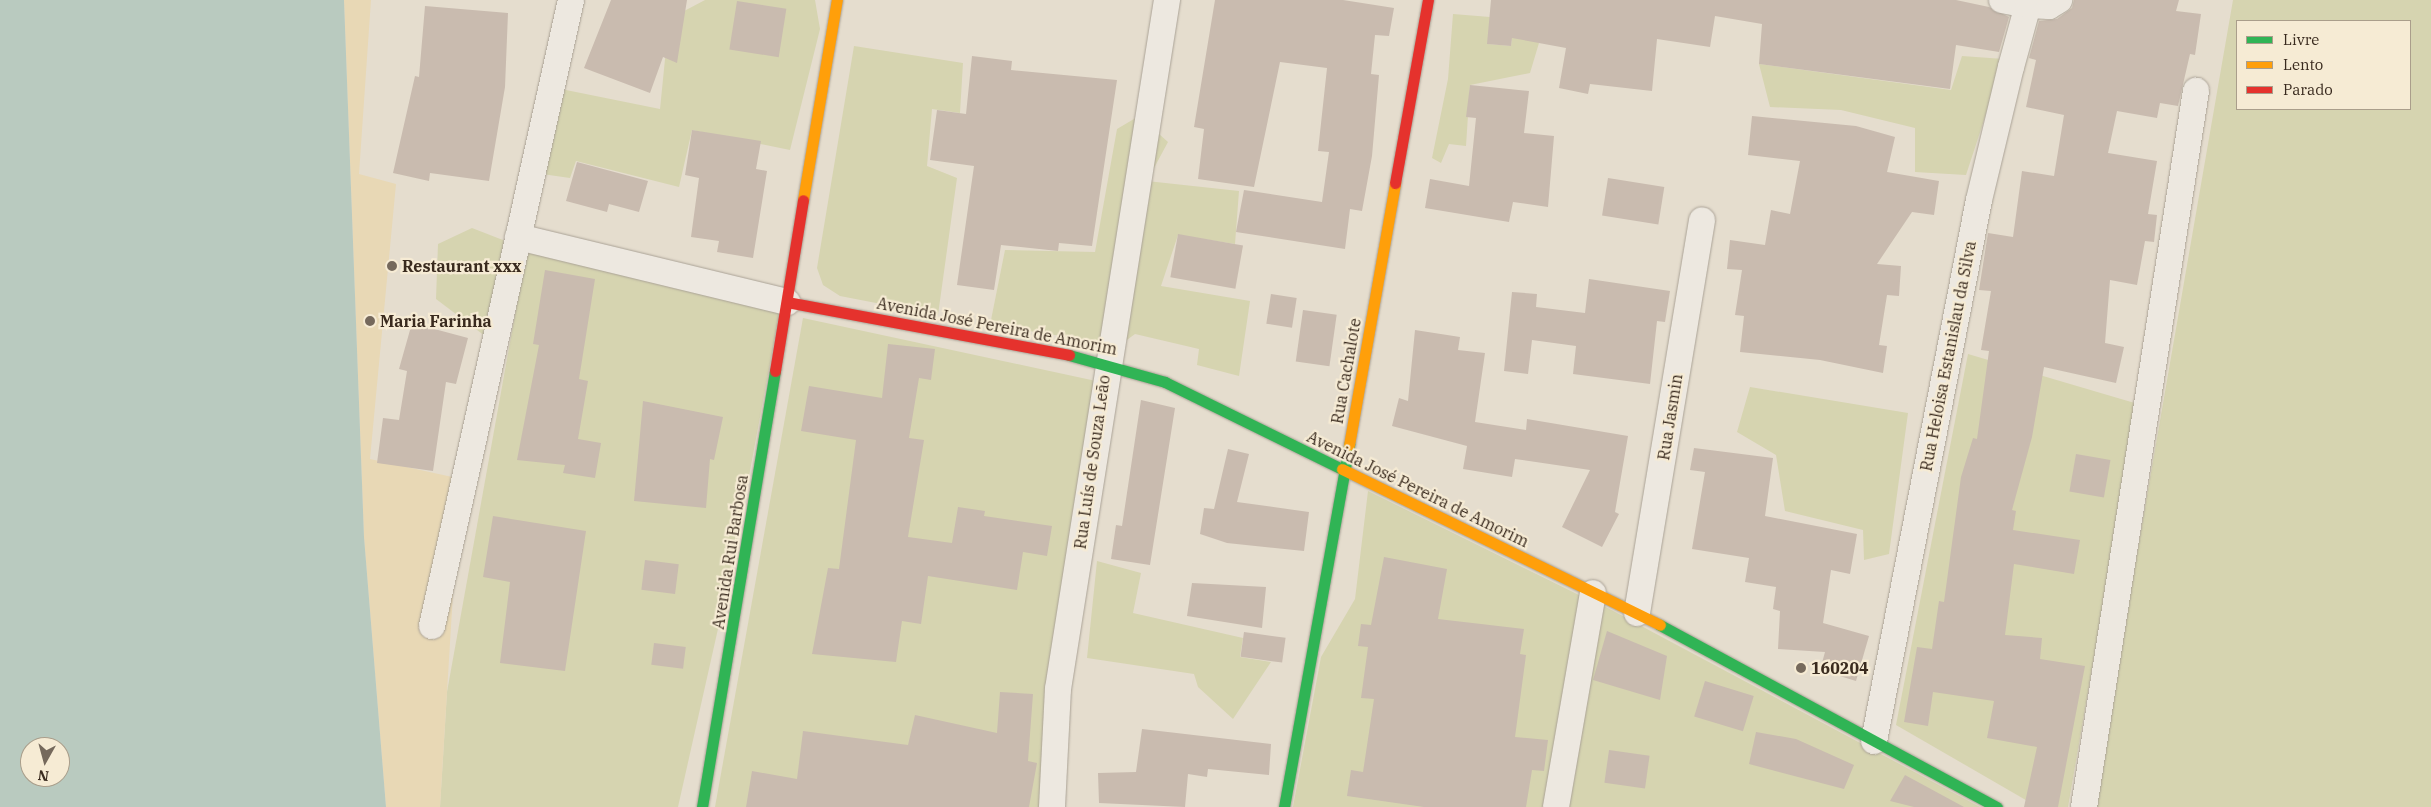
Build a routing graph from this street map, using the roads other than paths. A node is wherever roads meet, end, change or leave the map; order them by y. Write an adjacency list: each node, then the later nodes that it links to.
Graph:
1 (571, 0): 10 (street)
2 (837, 0): 11 (main road, Avenida Rui Barbosa)
3 (1167, 0): 12 (street, Rua Luís de Souza Leão)
4 (1428, 0): 13 (main road, Rua Cachalote)
5 (2002, 0): 7 (street)
6 (2059, 0): 7 (street)
7 (2028, 5): 17 (street, Rua Heloisa Estanislau da Silva)
8 (2196, 91): 23 (street)
9 (1702, 220): 15 (street, Rua Jasmin)
10 (518, 237): 11 (street); 16 (street)
11 (788, 302): 12 (main road, Avenida José Pereira de Amorim); 18 (main road, Avenida Rui Barbosa)
12 (1106, 362): 13 (main road, Avenida José Pereira de Amorim); 19 (street, Rua Luís de Souza Leão)
13 (1345, 472): 14 (main road, Avenida José Pereira de Amorim); 20 (main road, Rua Cachalote)
14 (1593, 593): 15 (main road, Avenida José Pereira de Amorim); 21 (street)
15 (1637, 613): 17 (main road, Avenida José Pereira de Amorim)
16 (432, 626)
17 (1874, 741): 22 (main road, Avenida José Pereira de Amorim)
18 (702, 807)
19 (1052, 807)
20 (1284, 807)
21 (1556, 807)
22 (1997, 807)
23 (2084, 807)

